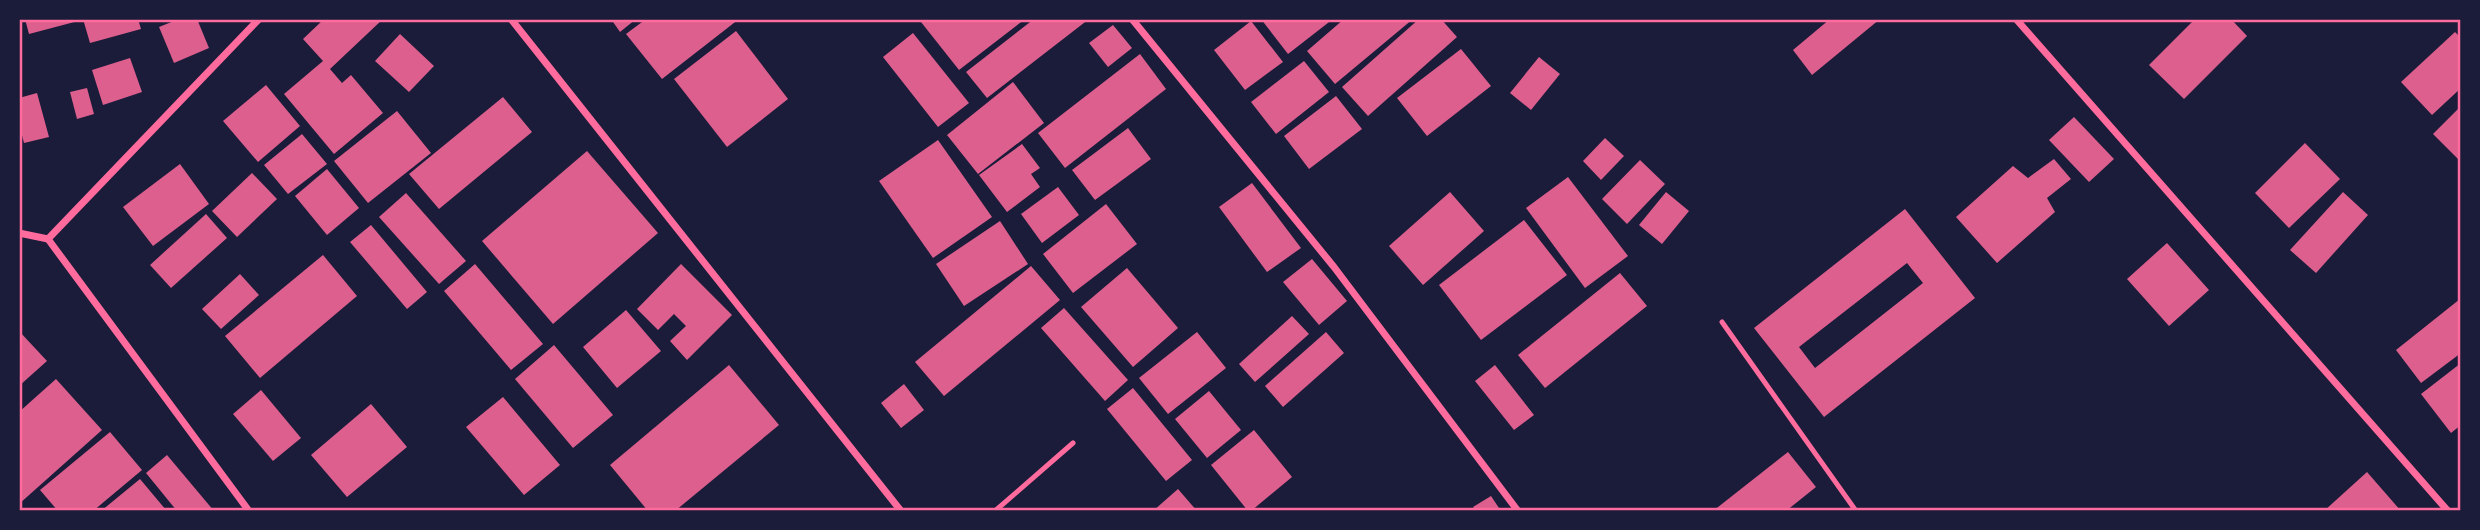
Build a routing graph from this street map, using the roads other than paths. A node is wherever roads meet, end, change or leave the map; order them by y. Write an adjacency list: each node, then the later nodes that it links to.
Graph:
1 (258, 19): 6 (street)
2 (511, 19): 10 (street)
3 (1132, 19): 12 (street)
4 (2016, 19): 14 (street)
5 (19, 233): 6 (street)
6 (48, 239): 9 (street)
7 (1722, 322): 13 (lane)
8 (1073, 443): 11 (lane)
9 (249, 511)
10 (901, 511)
11 (995, 511)
12 (1518, 511)
13 (1856, 511)
14 (2448, 511)

